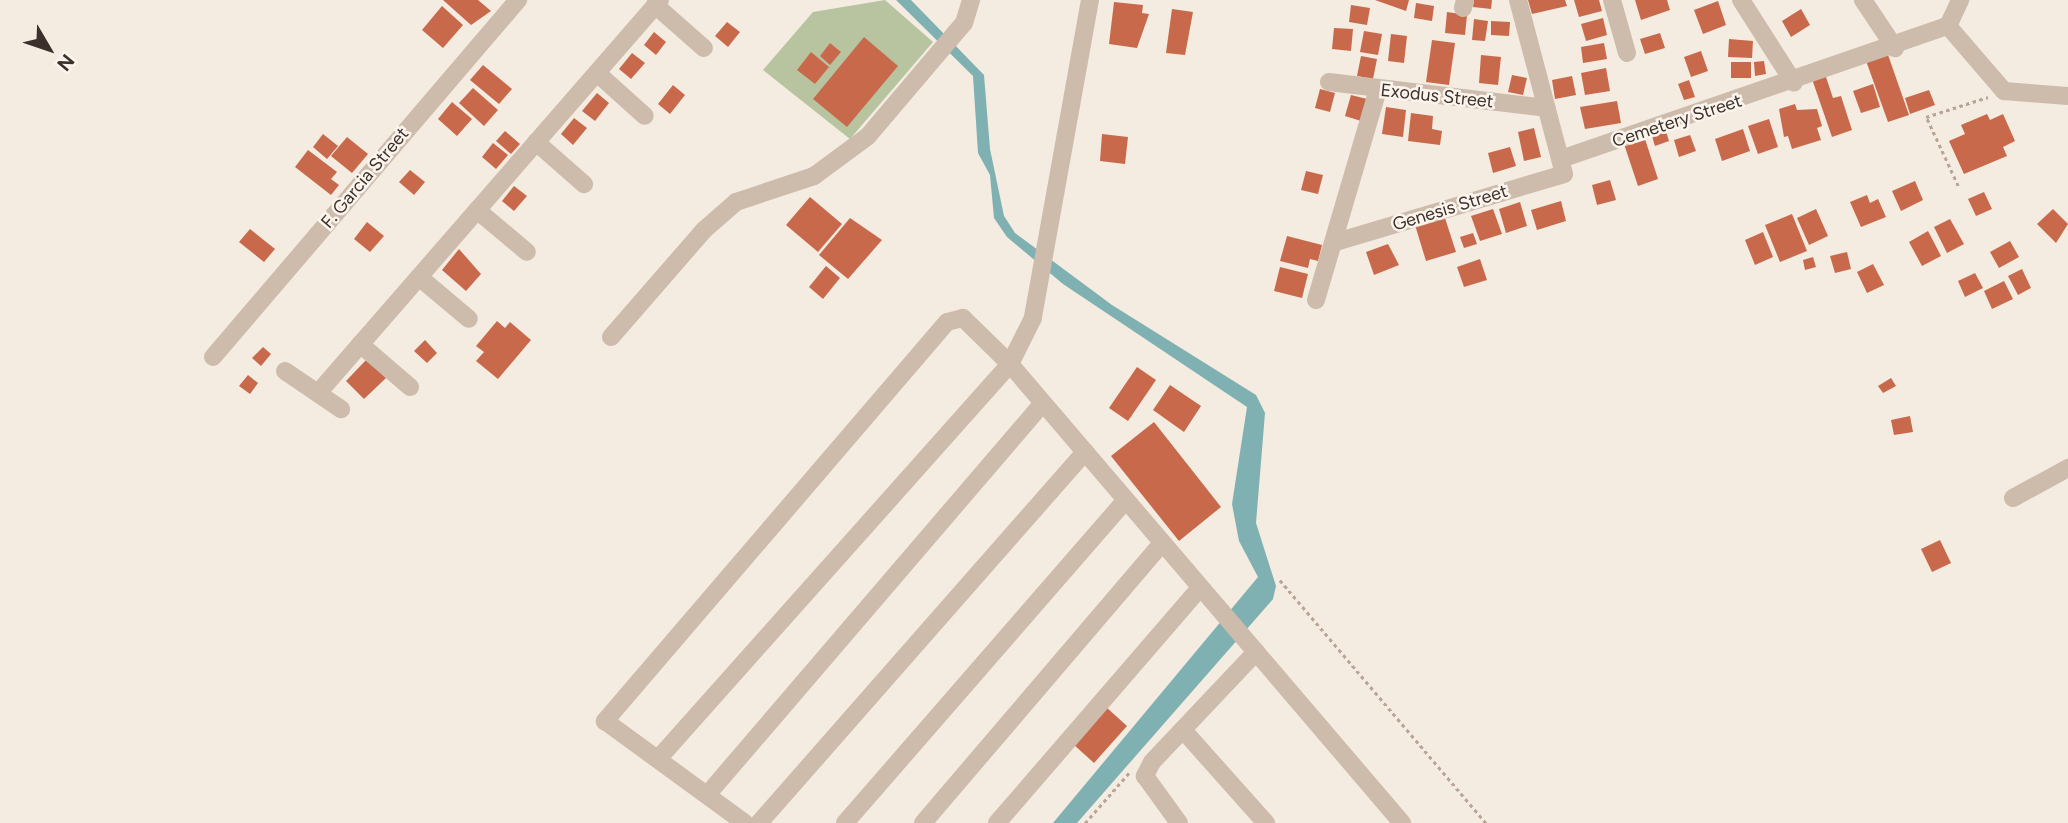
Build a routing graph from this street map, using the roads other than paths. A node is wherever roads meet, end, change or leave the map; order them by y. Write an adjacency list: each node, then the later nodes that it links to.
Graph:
1 (518, 0): 32 (street, F. Garcia Street)
2 (971, 0): 30 (street)
3 (1090, 0): 33 (street)
4 (1518, 0): 19 (street)
5 (1612, 0): 13 (street)
6 (1741, 0): 16 (street)
7 (1863, 0): 12 (street)
8 (1960, 0): 10 (street)
9 (658, 3): 11 (street); 14 (street)
10 (1948, 26): 12 (street, Cemetery Street); 18 (street)
11 (704, 48)
12 (1895, 48): 16 (street, Cemetery Street)
13 (1627, 53)
14 (597, 73): 20 (street); 21 (street)
15 (1329, 82): 17 (street, Exodus Street)
16 (1794, 83): 22 (street, Cemetery Street)
17 (1378, 90): 19 (street, Exodus Street); 25 (street)
18 (2068, 96)
19 (1546, 108): 22 (street)
20 (645, 116)
21 (536, 142): 23 (street); 24 (street)
22 (1563, 166): 25 (street, Genesis Street)
23 (584, 184)
24 (477, 209): 26 (street); 27 (street)
25 (1336, 242): 28 (street)
26 (527, 252)
27 (419, 277): 29 (street); 31 (street)
28 (1317, 300)
29 (469, 319)
30 (611, 337)
31 (360, 344): 35 (street); 36 (street)
32 (213, 357)
33 (1010, 364): 37 (street); 47 (street); 47 (street)
34 (285, 371): 36 (street)
35 (410, 387)
36 (317, 393): 38 (street)
37 (1043, 403): 39 (street); 48 (street)
38 (341, 409)
39 (1085, 453): 42 (street); 50 (street)
40 (2068, 468): 41 (street)
41 (2013, 498)
42 (1126, 500): 43 (street); 51 (street)
43 (1162, 543): 44 (street); 52 (street)
44 (1200, 587): 45 (street); 53 (street)
45 (1256, 652): 46 (street); 56 (street)
46 (1183, 730): 54 (street); 55 (street)
47 (658, 759): 48 (street)
48 (707, 795): 49 (street)
49 (745, 823)
50 (759, 823)
51 (845, 823)
52 (923, 823)
53 (997, 823)
54 (1179, 823)
55 (1266, 823)
56 (1402, 823)

